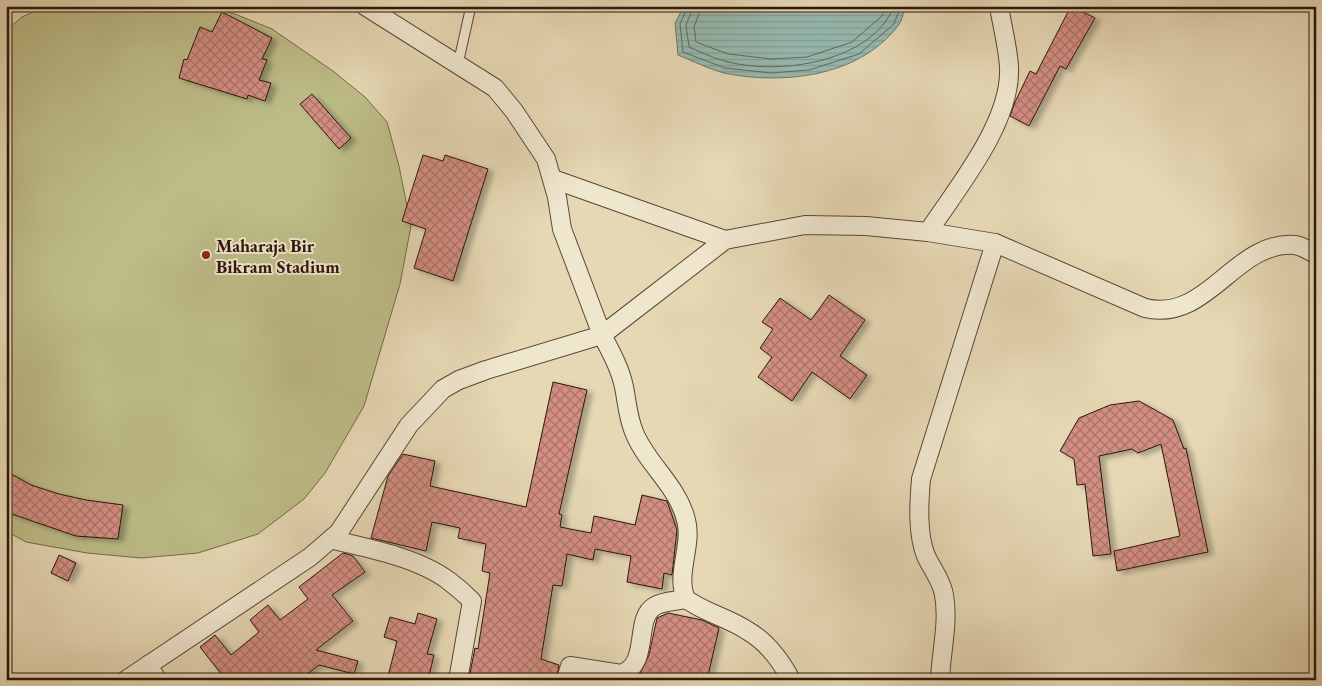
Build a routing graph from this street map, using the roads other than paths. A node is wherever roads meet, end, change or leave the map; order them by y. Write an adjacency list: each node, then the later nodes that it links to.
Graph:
1 (471, 6): 4 (lane)
2 (999, 6): 6 (street)
3 (368, 7): 4 (street)
4 (458, 64): 5 (street)
5 (553, 179): 7 (street); 10 (street)
6 (928, 232): 7 (street); 8 (street)
7 (725, 240): 10 (street)
8 (995, 243): 9 (street); 18 (street)
9 (1316, 254)
10 (602, 335): 11 (street); 12 (street)
11 (333, 540): 13 (street); 15 (street)
12 (686, 599): 16 (street); 17 (street)
13 (153, 672): 14 (street)
14 (126, 680)
15 (458, 680)
16 (566, 680)
17 (791, 680)
18 (940, 680)

